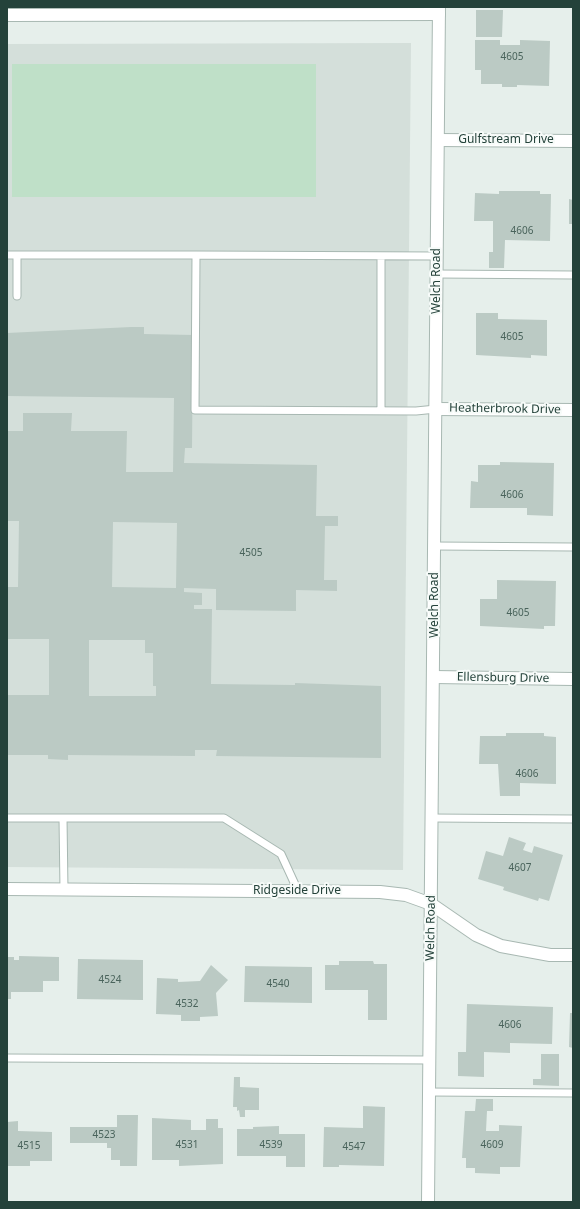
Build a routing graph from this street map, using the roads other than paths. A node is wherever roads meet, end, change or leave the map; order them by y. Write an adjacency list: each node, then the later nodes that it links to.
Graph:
1 (439, 10): 3 (street); 5 (street, Welch Road)
2 (48, 11): 3 (street); 4 (street)
3 (220, 11)
4 (7, 15)
5 (438, 140): 6 (street, Gulfstream Drive); 11 (street, Welch Road)
6 (573, 141)
7 (7, 255): 8 (lane)
8 (17, 255): 9 (lane); 14 (lane)
9 (196, 255): 10 (lane); 16 (lane)
10 (381, 256): 11 (lane); 16 (lane)
11 (437, 256): 12 (street, Welch Road)
12 (437, 274): 13 (lane); 15 (street, Welch Road)
13 (573, 275)
14 (17, 296)
15 (436, 408): 16 (lane); 17 (street, Heatherbrook Drive); 18 (street, Welch Road)
16 (380, 410)
17 (573, 410)
18 (435, 546): 19 (lane); 20 (street, Welch Road)
19 (573, 547)
20 (434, 677): 21 (street, Ellensburg Drive); 24 (street, Welch Road)
21 (573, 679)
22 (7, 818): 23 (lane)
23 (63, 818): 27 (lane); 28 (lane)
24 (432, 818): 25 (lane); 29 (street, Welch Road)
25 (573, 819)
26 (7, 889): 27 (street, Ridgeside Drive)
27 (64, 890): 28 (street, Ridgeside Drive)
28 (298, 891): 29 (street, Ridgeside Drive)
29 (431, 904): 30 (street, Ridgeside Drive); 32 (street, Welch Road)
30 (573, 955)
31 (7, 1058): 32 (lane)
32 (430, 1060): 33 (street, Welch Road)
33 (429, 1092): 34 (lane); 35 (street, Welch Road)
34 (573, 1093)
35 (428, 1202)

